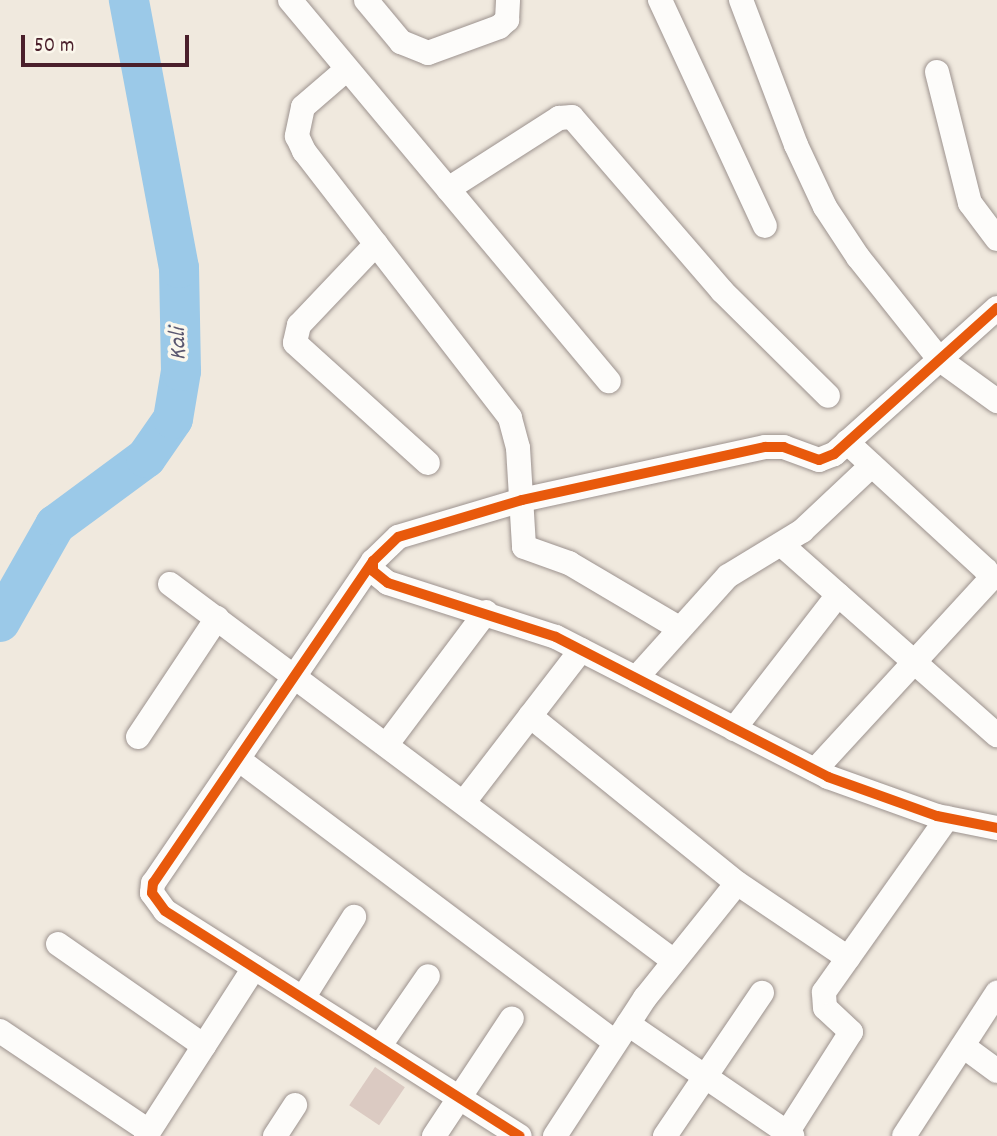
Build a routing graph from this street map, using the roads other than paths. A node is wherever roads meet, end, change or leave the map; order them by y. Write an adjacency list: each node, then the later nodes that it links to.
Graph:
1 (290, 0): 6 (street)
2 (366, 0): 3 (street)
3 (508, 0)
4 (660, 0): 9 (street)
5 (741, 0): 13 (street)
6 (347, 69): 8 (street); 11 (street)
7 (937, 72): 10 (street)
8 (448, 189): 14 (street); 15 (street)
9 (765, 226)
10 (997, 239)
11 (376, 244): 18 (street); 20 (street)
12 (997, 308): 13 (street)
13 (939, 359): 16 (street); 17 (street)
14 (610, 381)
15 (828, 396)
16 (997, 401)
17 (847, 442): 19 (street); 20 (street)
18 (428, 463)
19 (872, 465): 21 (street); 29 (street)
20 (522, 500): 22 (street); 27 (street)
21 (782, 545): 24 (street); 27 (street)
22 (373, 561): 25 (street); 30 (street)
23 (170, 584): 26 (street)
24 (838, 595): 29 (street); 33 (street)
25 (486, 612): 28 (street); 36 (street)
26 (217, 618): 30 (street); 35 (street)
27 (679, 628): 31 (street)
28 (581, 650): 31 (street); 32 (street)
29 (914, 662): 34 (street); 38 (street)
30 (295, 674): 36 (street); 37 (street)
31 (636, 678): 33 (street)
32 (530, 716): 39 (street); 42 (street)
33 (734, 729): 38 (street)
34 (997, 735)
35 (138, 737)
36 (387, 744): 39 (street)
37 (237, 759): 47 (street); 54 (street)
38 (815, 770): 40 (street)
39 (464, 802): 46 (street)
40 (947, 818): 41 (street); 45 (street)
41 (997, 828)
42 (737, 883): 45 (street); 46 (street)
43 (354, 917): 51 (street)
44 (58, 944): 55 (street)
45 (848, 958): 63 (street)
46 (674, 961): 54 (street)
47 (254, 968): 51 (street); 55 (street)
48 (428, 976): 57 (street)
49 (762, 993): 59 (street)
50 (997, 993): 56 (street)
51 (303, 998): 57 (street)
52 (513, 1018): 60 (street)
53 (0, 1031): 62 (street)
54 (622, 1032): 59 (street); 67 (street)
55 (204, 1046): 62 (street)
56 (963, 1046): 58 (street); 69 (street)
57 (379, 1047): 60 (street)
58 (997, 1071)
59 (705, 1076): 63 (street); 68 (street)
60 (460, 1098): 65 (street); 66 (street)
61 (295, 1105): 64 (street)
62 (147, 1134)
63 (788, 1135)
64 (275, 1136)
65 (434, 1136)
66 (520, 1136)
67 (555, 1136)
68 (665, 1136)
69 (904, 1136)

